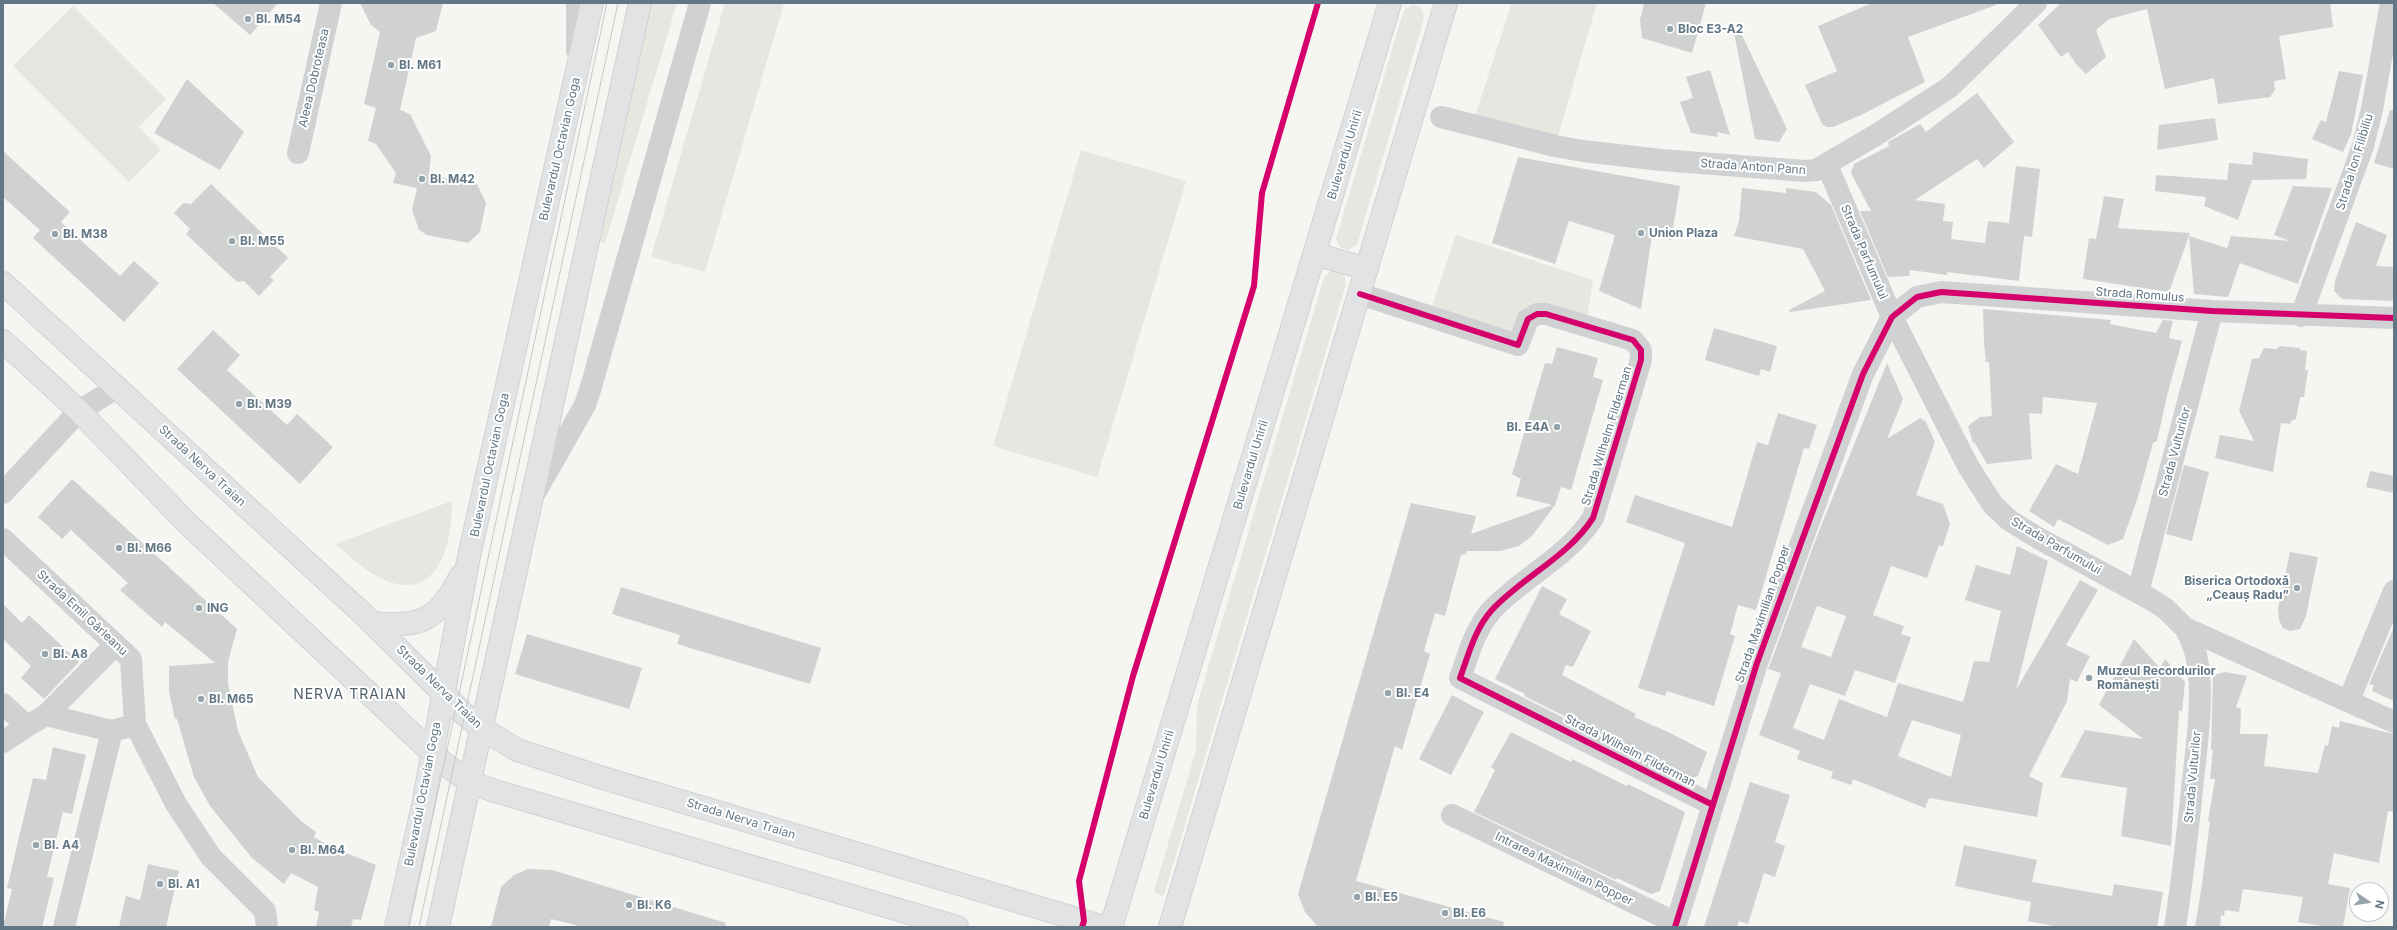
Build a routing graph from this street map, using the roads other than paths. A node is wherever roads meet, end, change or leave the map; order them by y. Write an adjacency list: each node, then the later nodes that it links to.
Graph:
1 (331, 3): 12 (street, Aleea Dobroteasa)
2 (577, 3): 10 (street, Bulevardul Octavian Goga)
3 (592, 3): 10 (main road)
4 (640, 3): 26 (main road)
5 (700, 3): 26 (street)
6 (1390, 3): 14 (main road, Bulevardul Unirii)
7 (1446, 3): 15 (main road)
8 (2036, 3): 13 (street, Strada Anton Pann)
9 (2391, 3): 19 (street, Strada Ion Filibiliu)
10 (578, 68): 28 (main road, Bulevardul Octavian Goga)
11 (1441, 117): 13 (street, Strada Anton Pann)
12 (298, 153)
13 (1827, 165): 20 (street, Strada Parfumului)
14 (1315, 254): 15 (main road); 55 (main road, Bulevardul Unirii)
15 (1367, 269): 17 (main road)
16 (3, 283): 23 (main road, Strada Nerva Traian)
17 (1360, 294): 46 (street, Strada Wilhelm Filderman); 56 (main road)
18 (2212, 311): 19 (street, Strada Romulus); 20 (street, Strada Romulus); 30 (street, Strada Vulturilor)
19 (2302, 316): 21 (street, Strada Romulus)
20 (1892, 317): 30 (street, Strada Parfumului); 46 (street, Strada Maximilian Popper)
21 (2394, 318)
22 (3, 341): 24 (main road)
23 (118, 387): 24 (street); 31 (main road, Strada Nerva Traian)
24 (79, 411): 25 (street); 44 (main road)
25 (3, 493)
26 (530, 500): 41 (main road)
27 (3, 539): 33 (street, Strada Emil Gârleanu)
28 (468, 561): 31 (main road); 34 (main road, Bulevardul Octavian Goga)
29 (2394, 591): 35 (street)
30 (2138, 592): 32 (street, Strada Parfumului)
31 (372, 623): 34 (main road, Strada Nerva Traian)
32 (2185, 628): 35 (street, Strada Parfumului); 57 (street, Strada Vulturilor)
33 (115, 645): 37 (street); 39 (street, Strada Emil Gârleanu)
34 (443, 693): 41 (main road, Strada Nerva Traian); 44 (main road, Bulevardul Octavian Goga)
35 (2349, 700): 38 (street, Strada Parfumului)
36 (3, 704): 40 (street)
37 (46, 715): 40 (street); 42 (street)
38 (2394, 722)
39 (136, 724): 42 (street); 50 (street)
40 (27, 726): 43 (street)
41 (480, 728): 45 (main road); 54 (main road, Strada Nerva Traian)
42 (112, 731): 49 (street)
43 (3, 742)
44 (432, 752): 45 (main road); 51 (main road, Bulevardul Octavian Goga)
45 (469, 782): 52 (main road); 53 (main road)
46 (1713, 805): 48 (street, Strada Maximilian Popper)
47 (1452, 815): 48 (street, Intrarea Maximilian Popper)
48 (1675, 925)
49 (64, 927)
50 (267, 927)
51 (396, 927)
52 (438, 927)
53 (957, 927)
54 (1104, 927)
55 (1111, 927)
56 (1170, 927)
57 (2175, 927)

